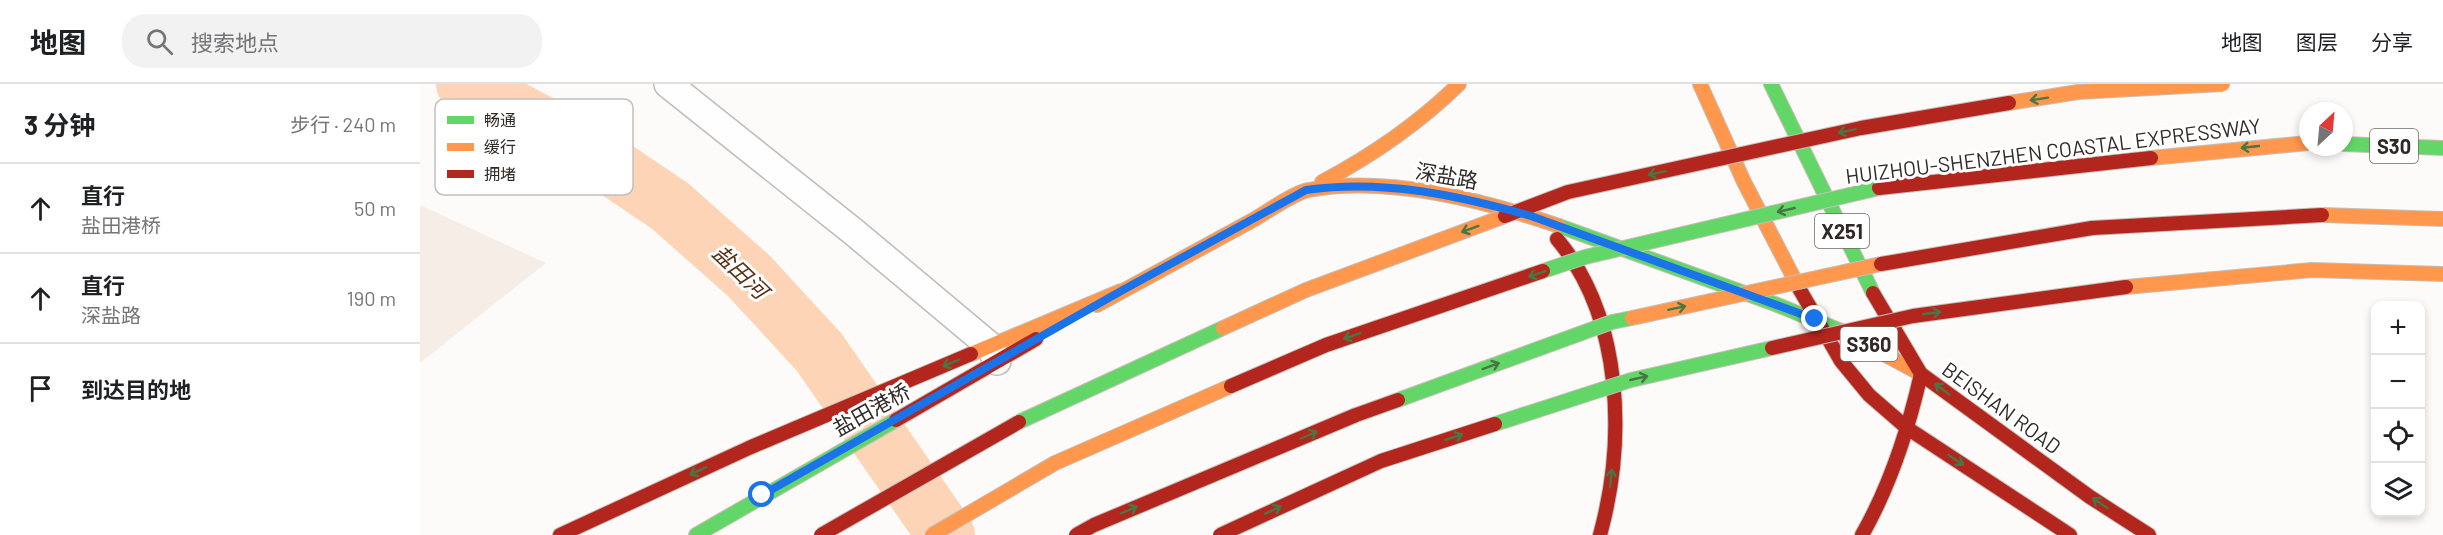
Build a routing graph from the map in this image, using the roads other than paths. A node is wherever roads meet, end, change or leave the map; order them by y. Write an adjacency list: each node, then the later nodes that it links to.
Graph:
1 (668, 84): 14 (street)
2 (1459, 84): 9 (main road)
3 (1700, 84): 13 (main road)
4 (1771, 84): 15 (main road, BEISHAN ROAD / X251)
5 (2223, 84): 19 (main road, one-way to 19, bridge)
6 (2299, 144): 20 (main road, HUIZHOU-SHENZHEN COASTAL EXPRESSWAY, one-way to 20, bridge)
7 (2353, 144): 8 (main road, S30)
8 (2443, 148)
9 (1306, 190): 10 (main road, 深盐路 / S360); 14 (main road, 深盐路 / S360)
10 (1531, 216): 13 (main road, 深盐路 / S360); 23 (main road, one-way to 10)
11 (2443, 219): 21 (main road, one-way to 11, bridge)
12 (2443, 274): 22 (main road, one-way to 12, bridge)
13 (1815, 319): 15 (main road, 深盐路 / S360); 16 (main road)
14 (989, 360): 17 (main road, one-way to 17); 18 (main road, 盐田港桥)
15 (1921, 374): 16 (main road); 26 (main road, BEISHAN ROAD / X251, one-way to 15)
16 (1908, 428): 24 (main road); 25 (main road, one-way to 25)
17 (560, 535)
18 (696, 535)
19 (821, 535)
20 (932, 535)
21 (1076, 535)
22 (1220, 535)
23 (1600, 535)
24 (1862, 535)
25 (2070, 535)
26 (2149, 535)

